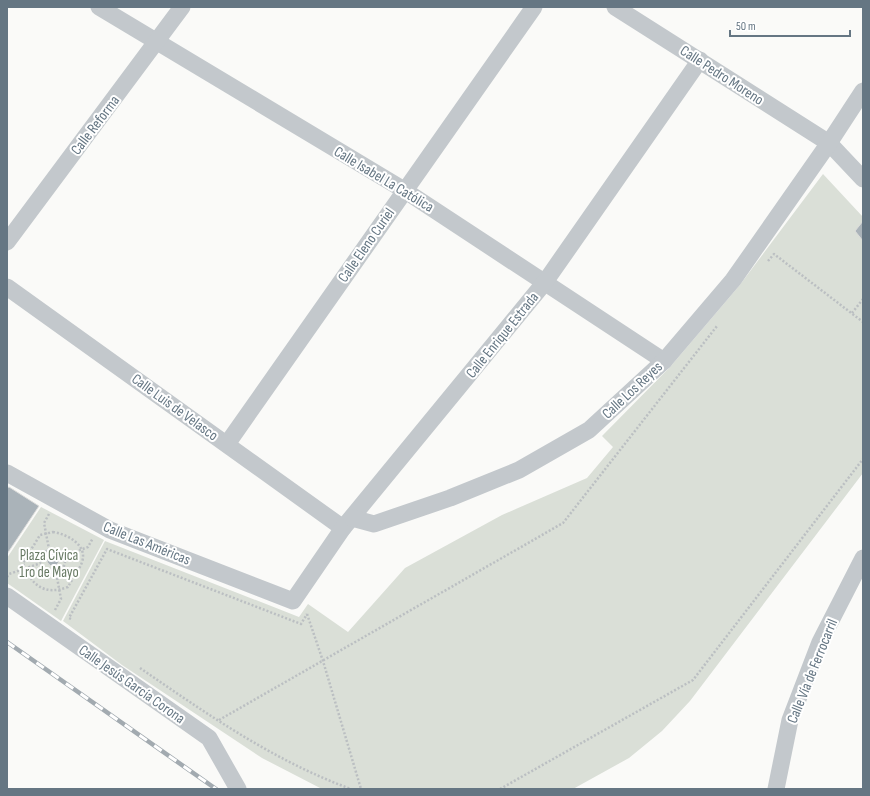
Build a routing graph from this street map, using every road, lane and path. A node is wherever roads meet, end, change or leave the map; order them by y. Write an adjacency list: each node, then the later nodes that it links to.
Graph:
1 (99, 7): 5 (street, Calle Isabel La Católica)
2 (182, 7): 5 (street, Calle Reforma)
3 (534, 7): 10 (street, Calle Eleno Curiel)
4 (614, 7): 6 (street, Calle Pedro Moreno)
5 (156, 43): 10 (street, Calle Isabel La Católica); 11 (street, Calle Reforma)
6 (700, 60): 8 (street, Calle Pedro Moreno); 13 (street, Calle Enrique Estrada)
7 (863, 91): 8 (street, Calle Los Reyes)
8 (829, 143): 9 (street, Calle Pedro Moreno); 19 (street, Calle Los Reyes)
9 (863, 179)
10 (404, 190): 13 (street, Calle Isabel La Católica); 20 (street, Calle Eleno Curiel)
11 (7, 242)
12 (764, 266): 16 (path)
13 (545, 282): 19 (street, Calle Isabel La Católica); 24 (street, Calle Enrique Estrada)
14 (7, 287): 20 (street, Calle Luis de Velasco)
15 (863, 299): 16 (path)
16 (852, 313): 17 (path)
17 (863, 322)
18 (720, 323): 41 (path)
19 (664, 361): 24 (street, Calle Los Reyes)
20 (227, 444): 24 (street, Calle Luis de Velasco)
21 (863, 459): 47 (path)
22 (7, 473): 37 (street, Calle Las Américas)
23 (52, 508): 25 (path)
24 (347, 523): 37 (street, Calle Enrique Estrada)
25 (46, 533): 27 (path); 28 (path); 32 (path)
26 (96, 533): 28 (path)
27 (49, 549): 29 (path); 31 (path)
28 (80, 550): 29 (path); 35 (path)
29 (64, 556): 33 (path)
30 (863, 558): 48 (street, Calle Vía de Ferrocarril)
31 (41, 563): 32 (path); 33 (path)
32 (25, 568): 34 (path); 35 (path)
33 (56, 572): 35 (path)
34 (7, 577)
35 (60, 590): 40 (path)
36 (7, 596): 40 (street, Calle Jesús García Corona)
37 (293, 601): 38 (path)
38 (307, 614): 39 (path); 41 (path)
39 (75, 623)
40 (47, 624): 44 (street, Calle Jesús García Corona)
41 (323, 661): 43 (path); 46 (path)
42 (139, 666): 43 (path)
43 (219, 720): 45 (path)
44 (238, 789)
45 (351, 789)
46 (361, 789)
47 (500, 789)
48 (776, 789)

